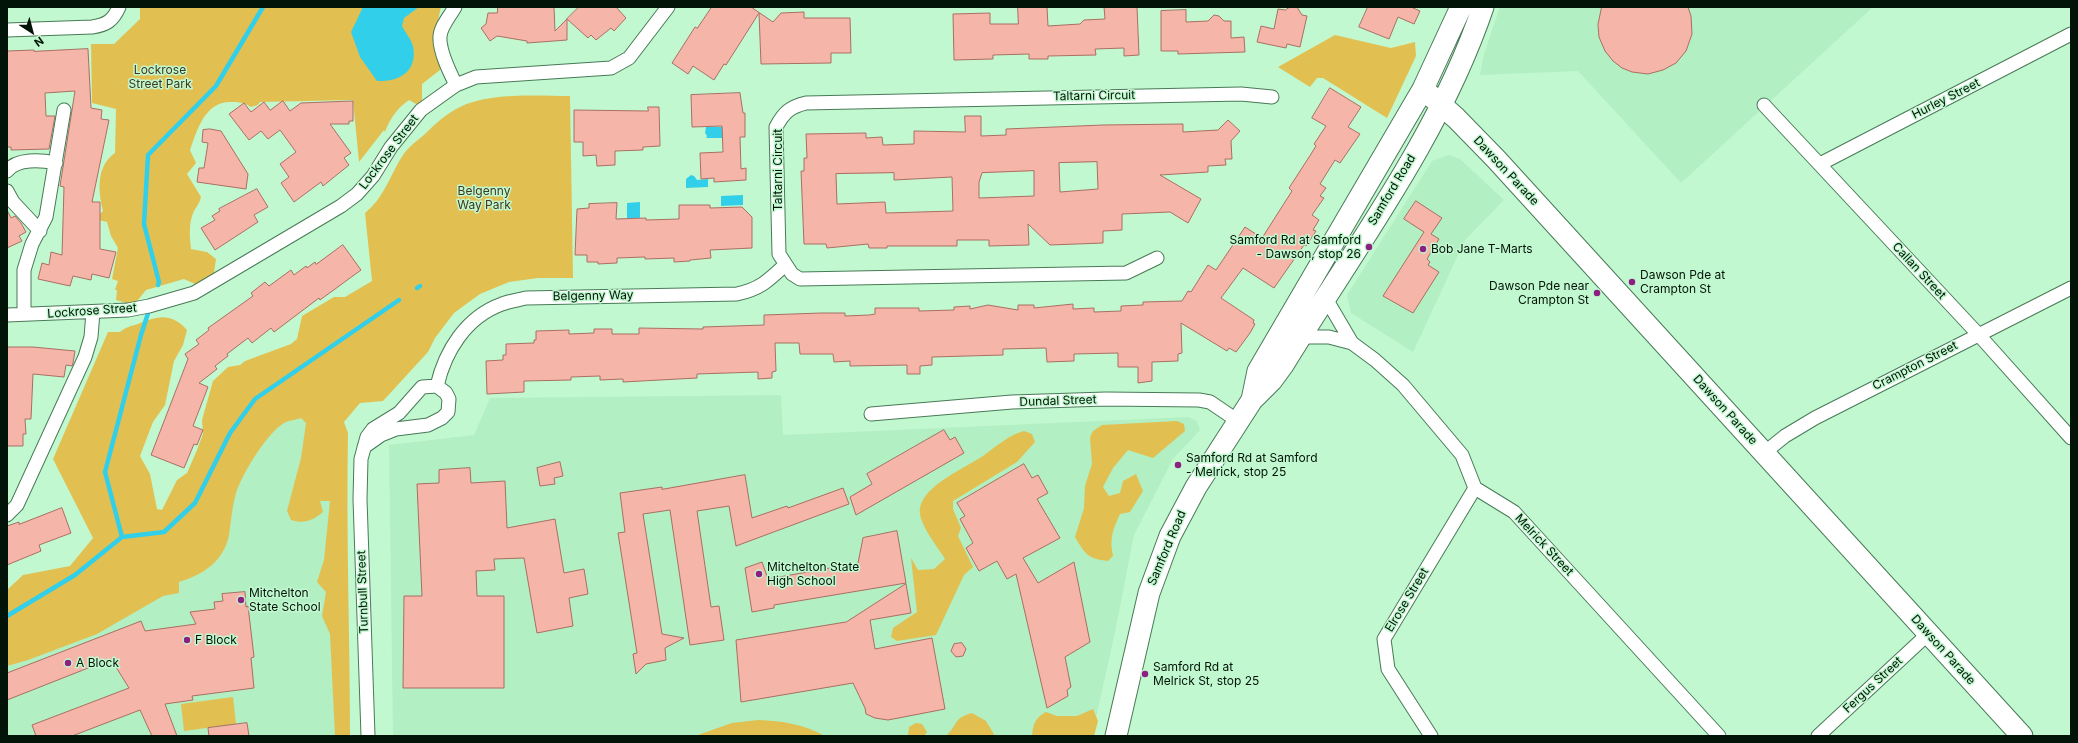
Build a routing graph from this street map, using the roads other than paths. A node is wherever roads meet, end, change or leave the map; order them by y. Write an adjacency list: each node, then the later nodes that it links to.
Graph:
1 (119, 7): 6 (street)
2 (455, 7): 8 (street)
3 (668, 7): 8 (street, Lockrose Street)
4 (1461, 7): 9 (main road, Samford Road)
5 (1483, 7): 11 (main road, Samford Road)
6 (7, 30)
7 (2071, 34): 15 (street, Hurley Street)
8 (456, 85): 23 (street, Lockrose Street)
9 (1423, 89): 11 (main road, Dawson Parade); 30 (main road, Samford Road)
10 (1272, 97): 20 (street, Taltarni Circuit)
11 (1442, 105): 22 (main road, Samford Road); 35 (main road, Dawson Parade)
12 (1764, 105): 15 (street, Callan Street)
13 (64, 110): 14 (street)
14 (56, 163): 16 (street); 18 (street)
15 (1820, 164): 26 (street, Callan Street)
16 (7, 171)
17 (7, 191): 18 (street)
18 (40, 231): 24 (street)
19 (1156, 258): 20 (street, Taltarni Circuit)
20 (785, 265): 29 (street, Belgenny Way)
21 (2071, 288): 26 (street, Crampton Street)
22 (1325, 297): 27 (main road, Samford Road); 28 (street)
23 (93, 312): 24 (street, Lockrose Street); 37 (street)
24 (24, 314): 25 (street, Lockrose Street)
25 (7, 315)
26 (1978, 334): 33 (street, Callan Street); 35 (street, Crampton Street)
27 (1300, 336): 28 (street); 30 (main road, Samford Road)
28 (1352, 344): 36 (street)
29 (437, 386): 34 (street, Turnbull Street); 34 (street)
30 (1252, 400): 32 (main road, Samford Road)
31 (871, 414): 32 (street, Dundal Street)
32 (1238, 421): 40 (main road, Samford Road)
33 (2071, 438)
34 (364, 447): 39 (street, Turnbull Street)
35 (1764, 453): 38 (main road, Dawson Parade)
36 (1474, 488): 41 (street, Elrose Street); 42 (street, Melrick Street)
37 (7, 516)
38 (1928, 634): 43 (street, Fergus Street); 44 (main road, Dawson Parade)
39 (368, 736)
40 (1116, 736)
41 (1431, 736)
42 (1719, 736)
43 (1818, 736)
44 (2022, 736)

